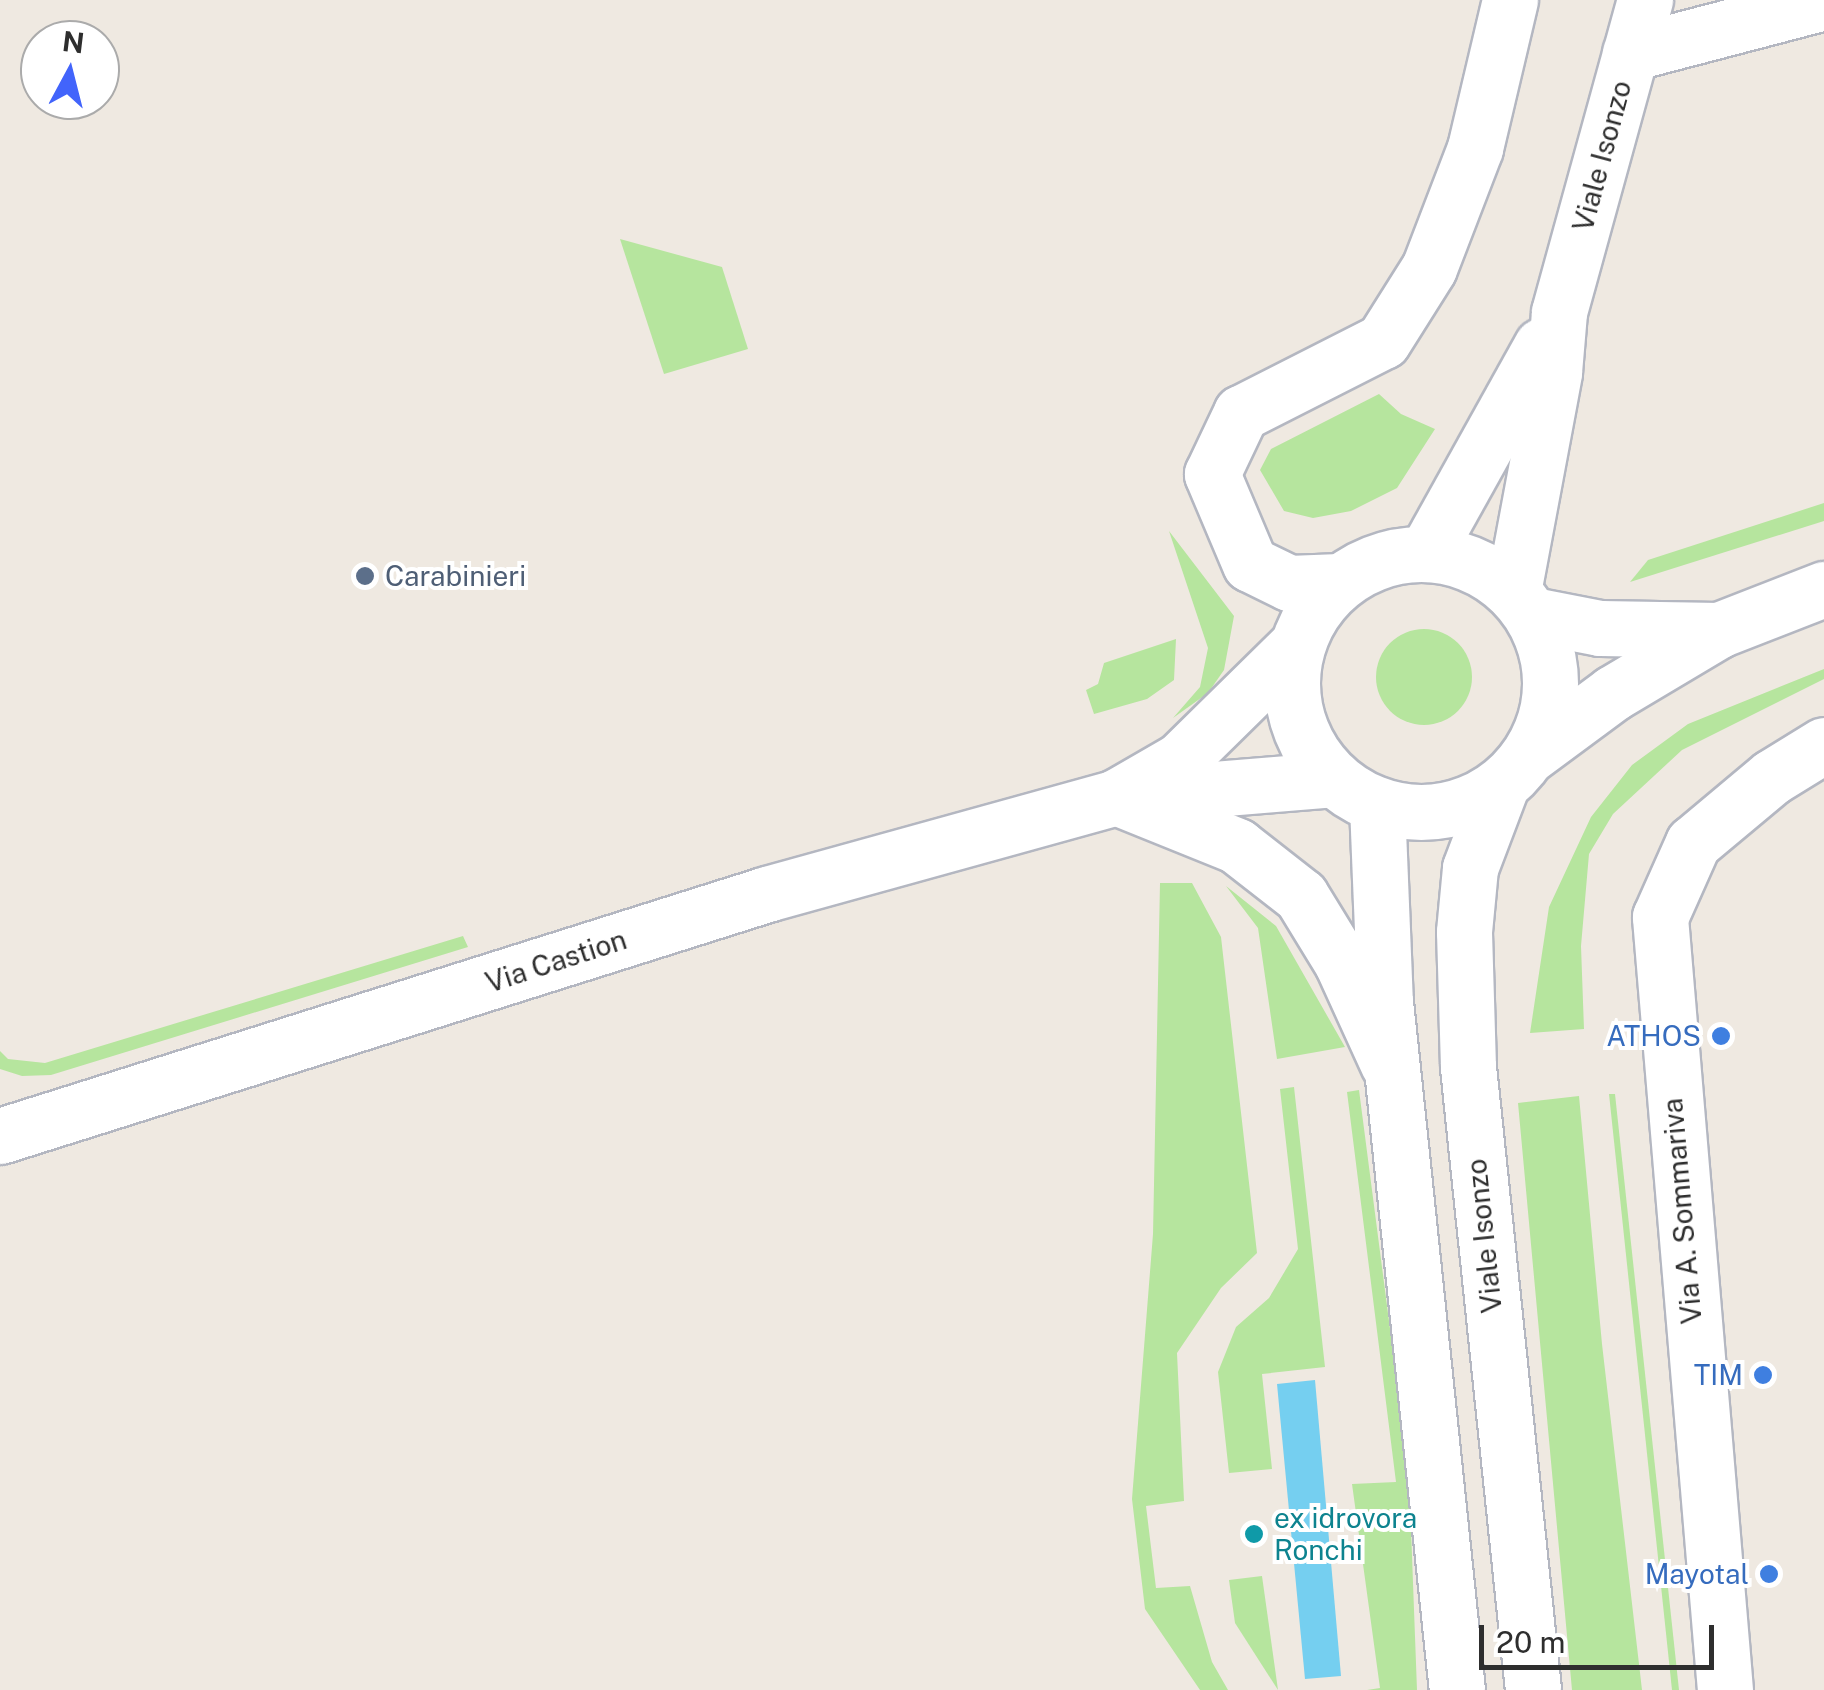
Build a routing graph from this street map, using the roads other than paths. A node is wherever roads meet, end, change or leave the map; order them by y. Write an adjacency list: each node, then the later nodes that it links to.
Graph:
1 (1510, 0): 7 (street)
2 (1645, 0): 4 (street, Viale Isonzo)
3 (1824, 2): 4 (street)
4 (1630, 52): 5 (street, Viale Isonzo)
5 (1559, 312): 6 (street, Viale Isonzo); 9 (street, Viale Isonzo)
6 (1426, 554): 7 (street); 9 (street)
7 (1340, 581): 11 (street)
8 (1824, 589): 10 (street)
9 (1523, 604): 10 (street); 13 (street, Viale Isonzo)
10 (1720, 630): 13 (street)
11 (1296, 646): 14 (street); 15 (street, Via Castion)
12 (1824, 744): 20 (street, Via A. Sommariva)
13 (1514, 771): 14 (street); 19 (street, Viale Isonzo)
14 (1356, 792): 15 (street, Via Castion); 16 (street)
15 (1116, 797): 16 (street); 17 (street, Via Castion)
16 (1392, 1074): 18 (street)
17 (0, 1136)
18 (1457, 1690)
19 (1532, 1690)
20 (1725, 1690)

